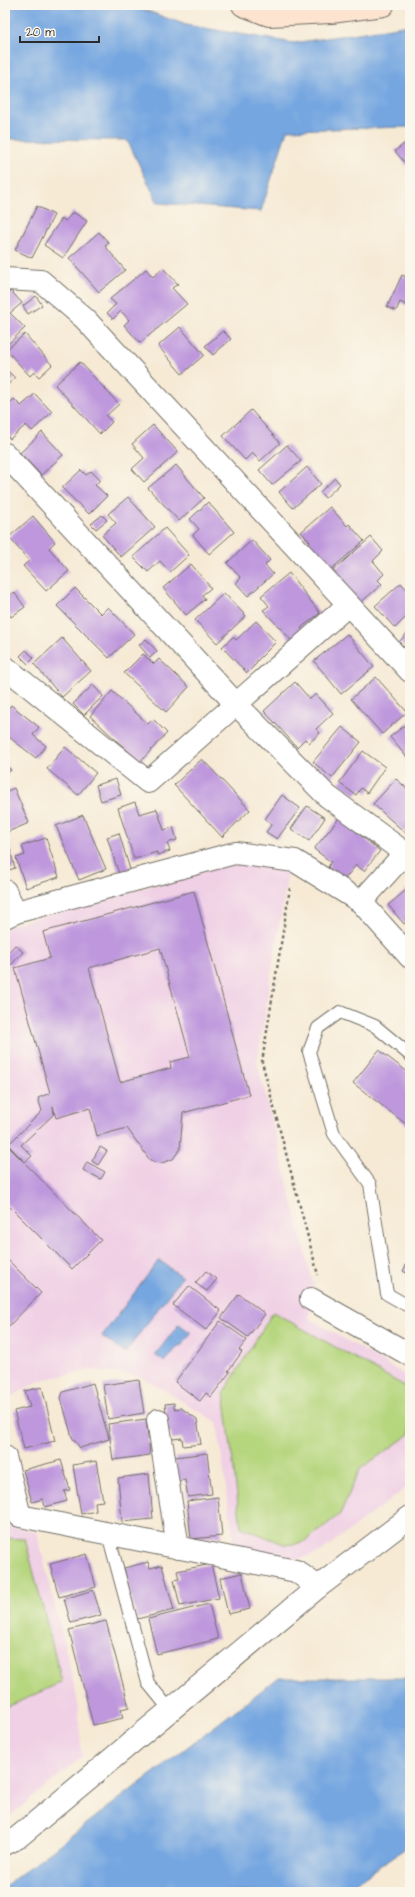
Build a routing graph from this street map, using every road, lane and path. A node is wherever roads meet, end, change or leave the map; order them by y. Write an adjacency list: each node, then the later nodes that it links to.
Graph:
1 (243, 5): 2 (street)
2 (383, 5)
3 (5, 279): 5 (street)
4 (5, 454): 8 (street)
5 (348, 604): 7 (street); 8 (street)
6 (5, 667): 8 (street)
7 (410, 671)
8 (236, 704): 11 (street)
9 (295, 861): 11 (street); 12 (street); 15 (path)
10 (5, 891): 12 (street)
11 (361, 902): 13 (street)
12 (11, 914)
13 (410, 957)
14 (410, 1055): 16 (lane)
15 (319, 1304): 17 (street)
16 (410, 1307)
17 (410, 1355)
18 (158, 1420): 22 (street)
19 (5, 1457): 21 (street)
20 (410, 1517): 23 (street)
21 (108, 1534): 22 (street); 24 (lane)
22 (178, 1548): 23 (street)
23 (318, 1587): 24 (street)
24 (170, 1710): 25 (street)
25 (5, 1844)

